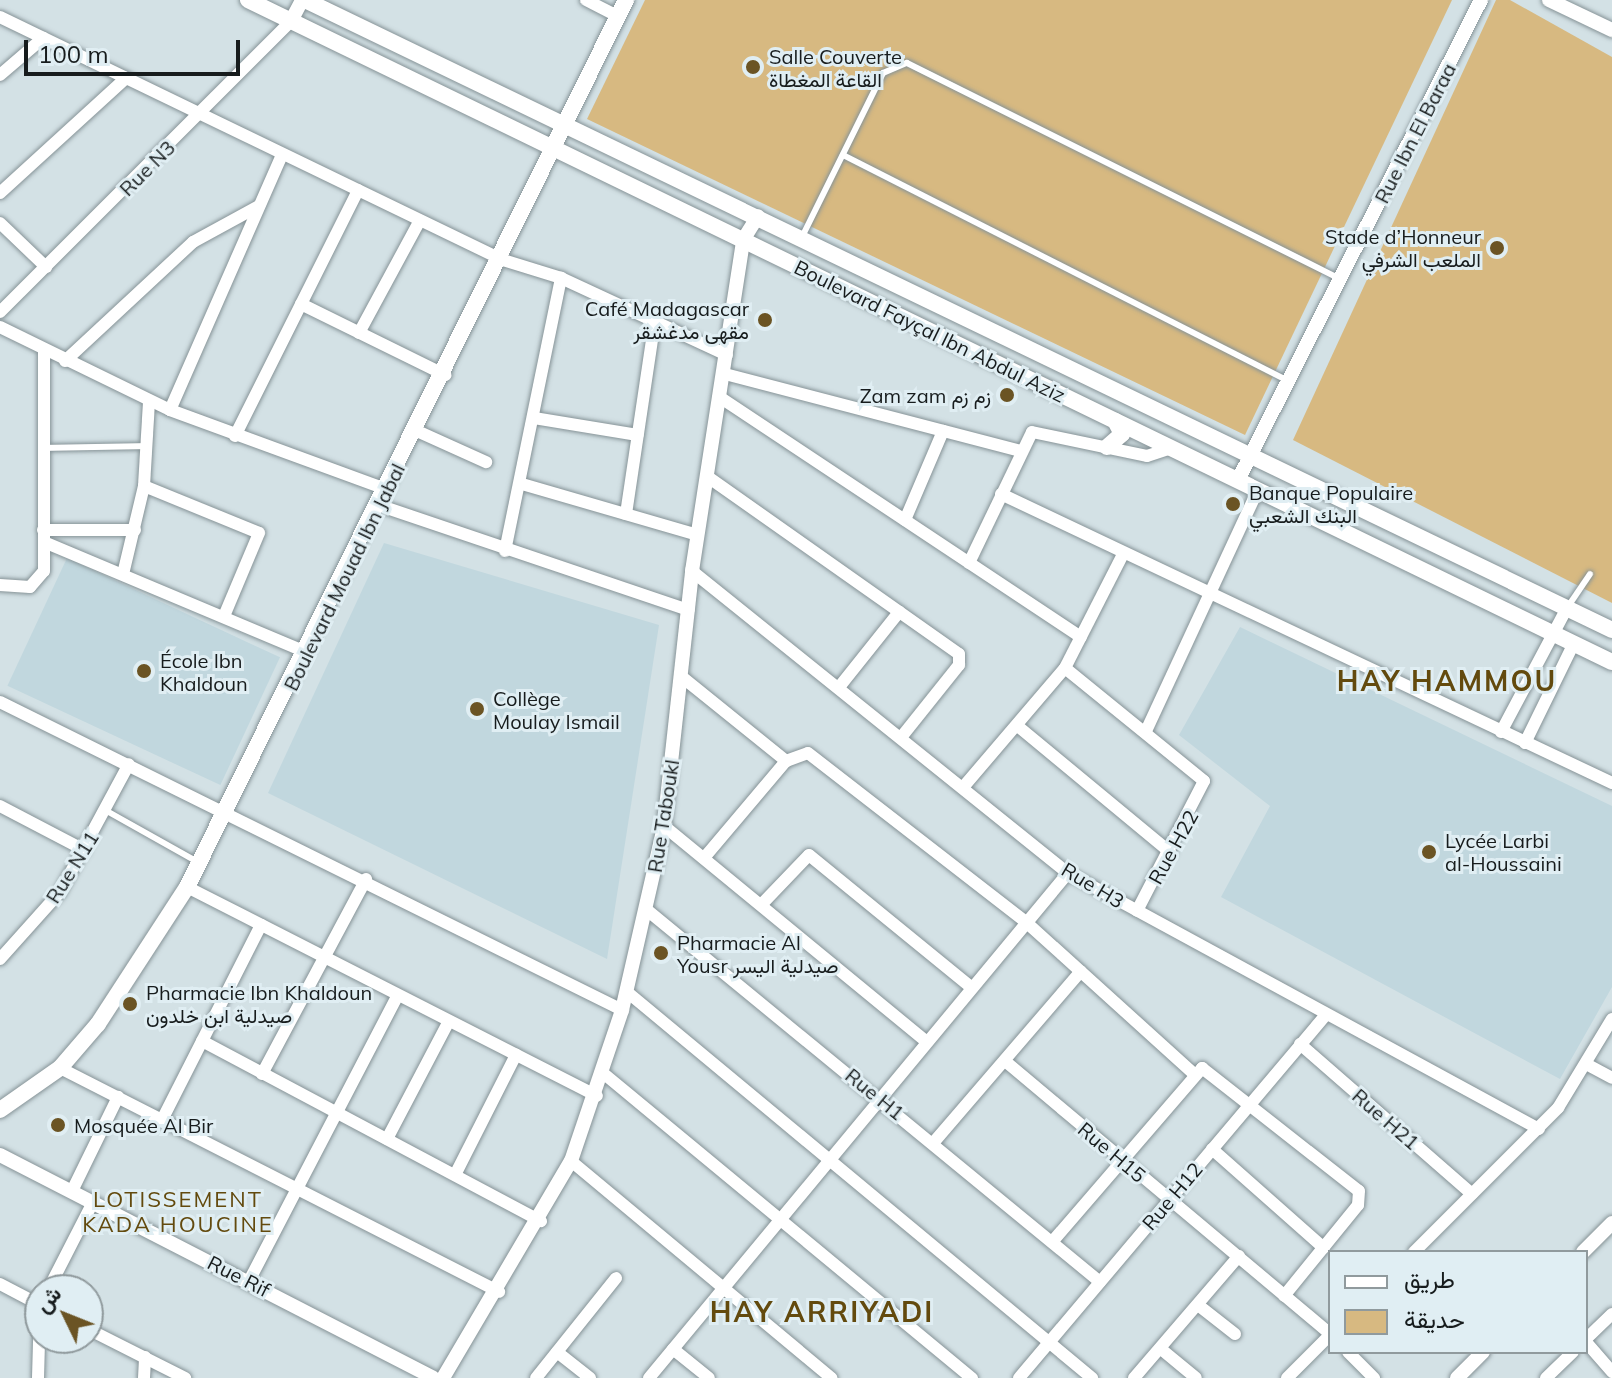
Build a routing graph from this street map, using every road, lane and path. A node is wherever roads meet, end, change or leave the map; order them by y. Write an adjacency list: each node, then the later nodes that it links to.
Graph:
1 (248, 0): 9 (main road, Boulevard Fayçal Ibn Abdul Aziz)
2 (304, 0): 9 (street); 15 (main road, Boulevard Fayçal Ibn Abdul Aziz)
3 (586, 0): 7 (street)
4 (626, 0): 7 (main road, Boulevard Mouad Ibn Jabal)
5 (1481, 0): 30 (street, Rue Ibn El Baraa)
6 (1549, 0): 10 (street)
7 (618, 16): 15 (main road, Boulevard Mouad Ibn Jabal)
8 (0, 17): 11 (street)
9 (291, 21): 14 (street, Rue N3); 16 (main road, Boulevard Fayçal Ibn Abdul Aziz)
10 (1612, 30)
11 (43, 38): 12 (street); 13 (street)
12 (0, 75)
13 (126, 78): 14 (street); 20 (street)
14 (201, 114): 17 (street); 28 (street, Rue N3)
15 (564, 126): 16 (main road, Boulevard Mouad Ibn Jabal); 22 (main road, Boulevard Fayçal Ibn Abdul Aziz)
16 (549, 150): 26 (main road, Boulevard Fayçal Ibn Abdul Aziz); 27 (main road, Boulevard Mouad Ibn Jabal)
17 (282, 155): 19 (street); 21 (street)
18 (843, 155): 25 (lane); 30 (lane); 41 (lane)
19 (358, 190): 23 (street); 31 (street)
20 (0, 193)
21 (259, 206): 38 (street); 44 (street)
22 (758, 216): 25 (main road, Boulevard Fayçal Ibn Abdul Aziz); 26 (street, Rue Taboukl)
23 (420, 220): 27 (street); 35 (street)
24 (0, 223): 28 (street)
25 (802, 237): 56 (main road, Boulevard Fayçal Ibn Abdul Aziz)
26 (743, 240): 37 (street, Rue Taboukl); 46 (main road, Boulevard Fayçal Ibn Abdul Aziz)
27 (503, 260): 29 (street); 40 (main road, Boulevard Mouad Ibn Jabal)
28 (46, 267): 32 (street, Rue N3)
29 (561, 278): 33 (street); 45 (street)
30 (1341, 280): 41 (street, Rue Ibn El Baraa)
31 (301, 304): 35 (street); 50 (street)
32 (0, 312)
33 (654, 326): 37 (street); 49 (street)
34 (0, 327): 36 (street)
35 (359, 333): 40 (street)
36 (44, 351): 38 (street); 53 (street)
37 (727, 355): 39 (street, Rue Taboukl)
38 (65, 361): 43 (street)
39 (725, 374): 42 (street, Rue Taboukl); 48 (street)
40 (445, 375): 47 (main road, Boulevard Mouad Ibn Jabal)
41 (1291, 382): 56 (street, Rue Ibn El Baraa)
42 (721, 398): 58 (street, Rue Taboukl); 67 (street)
43 (149, 401): 44 (street); 51 (street)
44 (170, 410): 50 (street)
45 (534, 418): 49 (street); 60 (street)
46 (1115, 421): 52 (main road); 54 (main road, Boulevard Fayçal Ibn Abdul Aziz)
47 (417, 431): 57 (street); 62 (main road, Boulevard Mouad Ibn Jabal)
48 (943, 431): 55 (street); 67 (street)
49 (638, 435): 66 (street)
50 (235, 436): 62 (street)
51 (147, 446): 53 (lane); 61 (street)
52 (1107, 447): 54 (street); 55 (street)
53 (40, 448): 70 (street)
54 (1169, 449): 59 (main road, Boulevard Fayçal Ibn Abdul Aziz)
55 (1020, 451): 64 (street)
56 (1253, 456): 59 (street, Rue Ibn El Baraa); 79 (main road, Boulevard Fayçal Ibn Abdul Aziz)
57 (486, 462)
58 (708, 477): 69 (street, Rue Taboukl); 81 (street)
59 (1238, 480): 63 (main road, Boulevard Fayçal Ibn Abdul Aziz)
60 (522, 484): 66 (street); 71 (street)
61 (144, 486): 68 (street); 82 (street)
62 (386, 489): 65 (main road, Boulevard Mouad Ibn Jabal)
63 (1258, 490): 78 (street); 84 (main road, Boulevard Fayçal Ibn Abdul Aziz)
64 (1001, 494): 72 (street); 73 (street)
65 (378, 505): 71 (street); 87 (main road, Boulevard Mouad Ibn Jabal)
66 (626, 514): 69 (street)
67 (905, 520): 73 (street)
68 (135, 530): 70 (street); 74 (street)
69 (698, 535): 75 (street, Rue Taboukl)
70 (43, 536): 74 (street); 77 (street)
71 (505, 551): 80 (street)
72 (1123, 554): 78 (street); 85 (street)
73 (969, 563): 85 (street)
74 (124, 570): 82 (street)
75 (692, 571): 80 (street, Rue Taboukl); 91 (street, Rue H3)
76 (1590, 574): 79 (lane)
77 (0, 585)
78 (1210, 597): 94 (street); 95 (street)
79 (1567, 608): 83 (main road, Boulevard Fayçal Ibn Abdul Aziz); 84 (street)
80 (689, 610): 90 (street, Rue Taboukl)
81 (899, 612): 91 (street); 96 (street)
82 (225, 614): 87 (street)
83 (1612, 630)
84 (1551, 632): 86 (main road, Boulevard Fayçal Ibn Abdul Aziz); 95 (street)
85 (1081, 637): 89 (street)
86 (1574, 643): 88 (main road, Boulevard Fayçal Ibn Abdul Aziz); 97 (street)
87 (306, 652): 104 (main road, Boulevard Mouad Ibn Jabal)
88 (1612, 662)
89 (1065, 668): 93 (street); 94 (street)
90 (682, 677): 98 (street); 105 (street, Rue Taboukl)
91 (840, 686): 96 (street, Rue H3)
92 (0, 702): 99 (street)
93 (1020, 728): 101 (street); 107 (street)
94 (1146, 731): 107 (street, Rue H22)
95 (1501, 732): 97 (street)
96 (903, 735): 101 (street, Rue H3)
97 (1525, 743): 100 (street)
98 (786, 761): 108 (street); 116 (street)
99 (129, 764): 103 (street, Rue N11); 104 (street)
100 (1612, 783)
101 (965, 785): 110 (street, Rue H3)
102 (0, 806): 106 (street)
103 (105, 810): 106 (street, Rue N11); 109 (lane)
104 (226, 812): 109 (main road, Boulevard Mouad Ibn Jabal); 111 (street)
105 (664, 826): 108 (street); 114 (street, Rue Taboukl)
106 (84, 850): 119 (street, Rue N11)
107 (1170, 852): 115 (street, Rue H22)
108 (704, 858): 113 (street)
109 (200, 863): 112 (main road, Boulevard Mouad Ibn Jabal)
110 (1068, 873): 115 (street, Rue H3); 116 (street)
111 (366, 879): 118 (street); 124 (street)
112 (187, 887): 117 (street); 134 (main road, Boulevard Mouad Ibn Jabal)
113 (761, 905): 121 (street); 129 (street)
114 (647, 910): 122 (street, Rue Taboukl); 141 (street, Rue H1)
115 (1137, 911): 125 (street, Rue H3)
116 (1027, 923): 120 (street); 121 (street)
117 (261, 925): 118 (street); 128 (street)
118 (325, 956): 123 (street); 137 (street)
119 (0, 959)
120 (1081, 971): 132 (street); 136 (street)
121 (972, 988): 129 (street)
122 (626, 991): 124 (street, Rue Taboukl); 151 (street)
123 (398, 995): 127 (street); 144 (street)
124 (622, 1010): 135 (street, Rue Taboukl)
125 (1326, 1015): 130 (street, Rue H12); 146 (street, Rue H3)
126 (1612, 1019): 133 (street)
127 (449, 1021): 131 (street); 147 (street)
128 (202, 1041): 137 (street); 145 (street)
129 (927, 1042): 141 (street)
130 (1300, 1044): 142 (street, Rue H12); 157 (street, Rue H21)
131 (516, 1055): 139 (street); 154 (street)
132 (1005, 1061): 148 (street); 152 (street, Rue H15)
133 (1588, 1065): 138 (street); 146 (street)
134 (60, 1068): 140 (street); 143 (main road, Boulevard Mouad Ibn Jabal)
135 (603, 1073): 139 (street, Rue Taboukl); 160 (street)
136 (1193, 1073): 142 (street); 152 (street)
137 (262, 1074): 144 (street)
138 (1612, 1078)
139 (597, 1096): 153 (street, Rue Taboukl)
140 (118, 1097): 145 (street); 156 (street)
141 (880, 1099): 148 (street, Rue H1); 151 (street)
142 (1249, 1103): 149 (street, Rue H12); 164 (street)
143 (0, 1110)
144 (336, 1112): 147 (street); 155 (street)
145 (162, 1120): 155 (street)
146 (1539, 1129): 157 (street)
147 (387, 1139): 154 (street)
148 (934, 1142): 163 (street, Rue H1)
149 (1212, 1149): 158 (street, Rue H12); 164 (street)
150 (0, 1155): 156 (street, Rue Rif)
151 (831, 1159): 160 (street); 184 (street)
152 (1121, 1159): 158 (street, Rue H15); 163 (street)
153 (571, 1161): 161 (street, Rue Taboukl); 173 (street)
154 (455, 1175): 161 (street)
155 (297, 1189): 170 (street); 174 (street)
156 (72, 1191): 159 (street, Rue Rif)
157 (1472, 1194): 165 (street)
158 (1169, 1199): 167 (street, Rue H15); 171 (street, Rue H12)
159 (93, 1202): 168 (street); 170 (street, Rue Rif)
160 (781, 1220): 173 (street); 205 (street)
161 (541, 1221): 174 (street, Rue Taboukl)
162 (1611, 1225): 166 (street)
163 (1052, 1242): 171 (street, Rue H1)
164 (1324, 1248): 175 (street)
165 (1416, 1250)
166 (1585, 1250)
167 (1239, 1256): 175 (street, Rue H15); 177 (street)
168 (56, 1274)
169 (616, 1278): 188 (street)
170 (249, 1281): 198 (street, Rue Rif)
171 (1100, 1282): 184 (street, Rue H12)
172 (0, 1284): 176 (street)
173 (724, 1288): 186 (street); 204 (street)
174 (499, 1292): 199 (street, Rue Taboukl)
175 (1284, 1296): 179 (street, Rue H15)
176 (24, 1297)
177 (1198, 1305): 180 (street); 187 (street)
178 (1612, 1314): 183 (street)
179 (1328, 1333)
180 (1235, 1334)
181 (104, 1337): 193 (street)
182 (1328, 1337): 210 (street)
183 (1588, 1339)
184 (1050, 1342): 206 (street, Rue H12); 207 (street)
185 (1588, 1343): 194 (street)
186 (673, 1349): 202 (street); 203 (street)
187 (1161, 1349): 208 (street); 209 (street)
188 (557, 1352): 200 (street); 201 (street)
189 (39, 1354): 195 (street)
190 (1350, 1354): 211 (street)
191 (1481, 1354): 212 (street)
192 (1571, 1354): 213 (street)
193 (145, 1357): 196 (street); 197 (street)
194 (1612, 1372)
195 (38, 1378)
196 (144, 1378)
197 (185, 1378)
198 (433, 1378)
199 (443, 1378)
200 (536, 1378)
201 (590, 1378)
202 (649, 1378)
203 (709, 1378)
204 (831, 1378)
205 (972, 1378)
206 (1019, 1378)
207 (1092, 1378)
208 (1134, 1378)
209 (1196, 1378)
210 (1287, 1378)
211 (1374, 1378)
212 (1457, 1378)
213 (1546, 1378)

